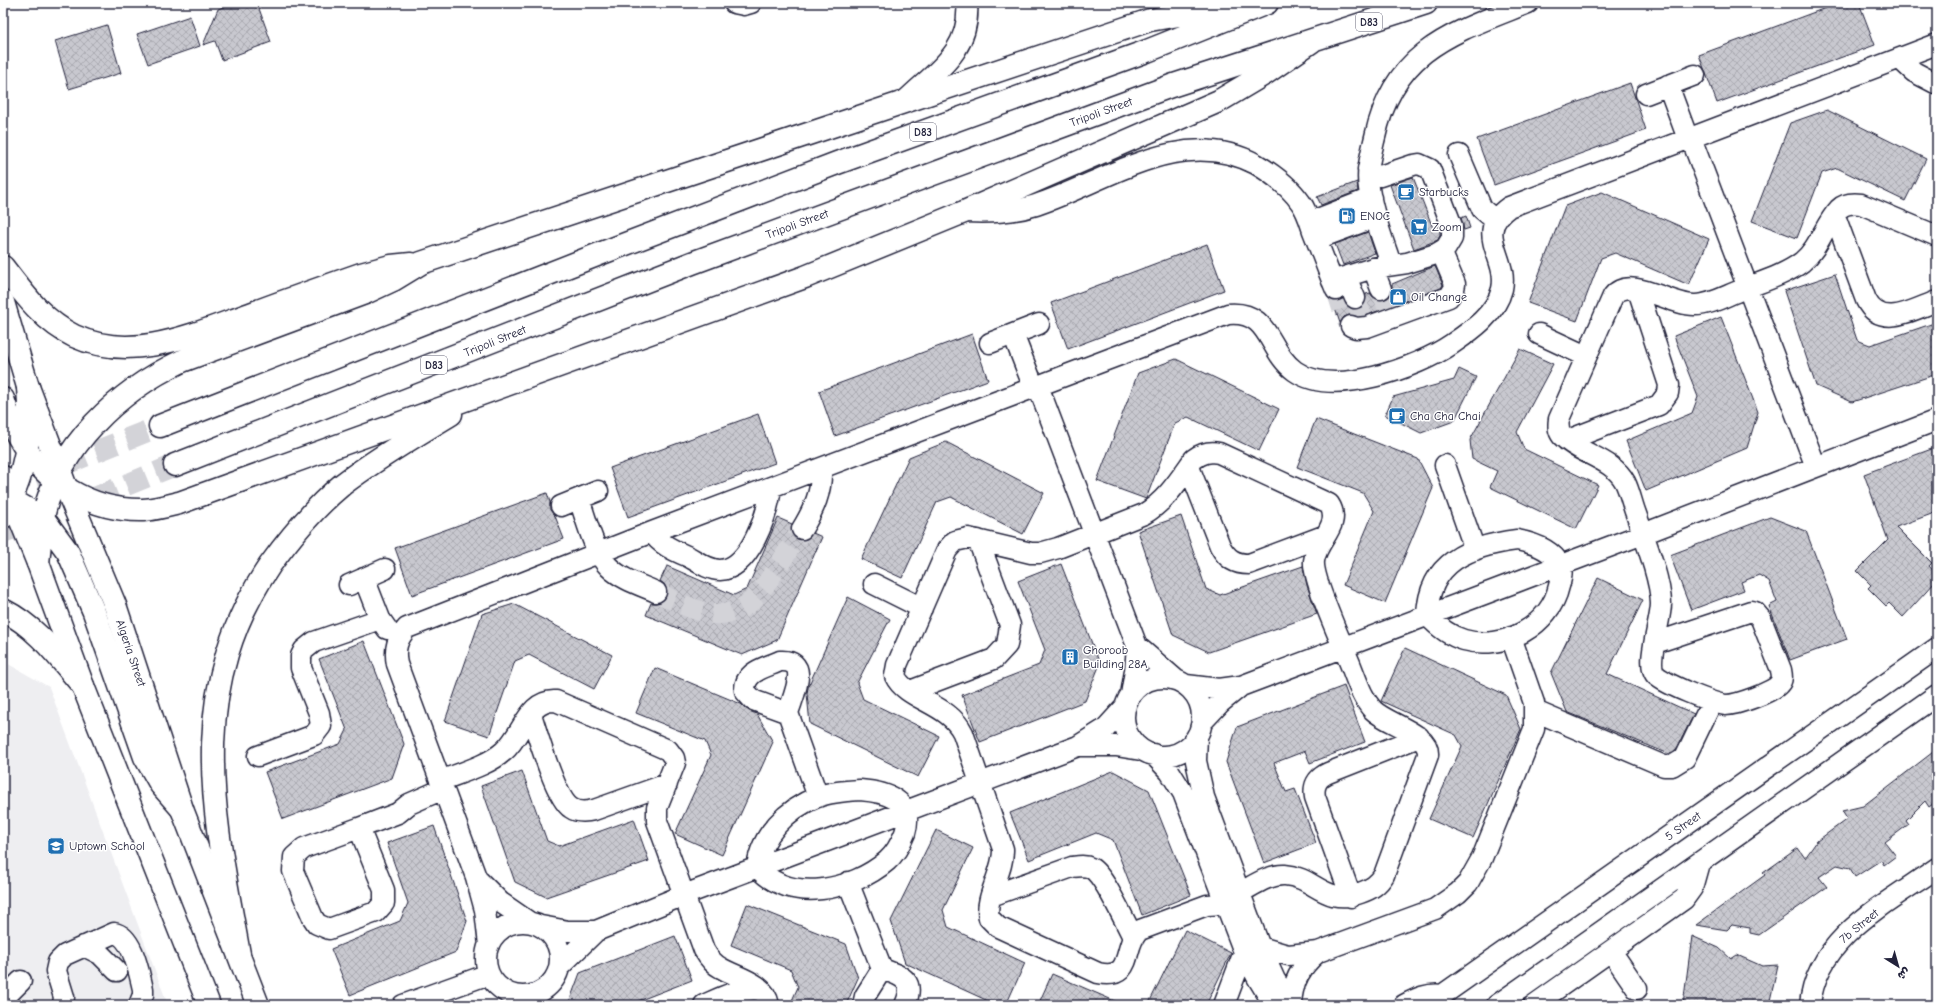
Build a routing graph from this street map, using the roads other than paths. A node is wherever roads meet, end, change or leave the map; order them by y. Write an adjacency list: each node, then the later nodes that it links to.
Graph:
1 (734, 3): 2 (street)
2 (751, 3)
3 (967, 3): 15 (street)
4 (1267, 3): 7 (main road, D83)
5 (1426, 3): 8 (main road, Tripoli Street / D83)
6 (1528, 3): 18 (street)
7 (1244, 12): 15 (main road); 42 (main road, D83)
8 (1311, 42): 20 (main road); 45 (main road, Tripoli Street / D83)
9 (1937, 44): 10 (street)
10 (1900, 59): 13 (street); 16 (street)
11 (1695, 75): 12 (street)
12 (1672, 84): 14 (street); 16 (street)
13 (1937, 84)
14 (1646, 94)
15 (906, 100): 26 (main road)
16 (1692, 138): 22 (street); 29 (street)
17 (1459, 155): 22 (street)
18 (1368, 169): 19 (street); 25 (street)
19 (1374, 208): 23 (street); 28 (street)
20 (964, 212): 23 (street); 39 (main road)
21 (1834, 216): 24 (street); 29 (street); 31 (street)
22 (1495, 220): 37 (street)
23 (1313, 230): 28 (street)
24 (1937, 236)
25 (1441, 251): 28 (street); 33 (street)
26 (421, 263): 27 (main road); 51 (main road)
27 (3, 267)
28 (1356, 276): 28 (street)
29 (1749, 287): 30 (street); 48 (street)
30 (1638, 290): 36 (street); 43 (street)
31 (1937, 301)
32 (3, 302): 38 (main road, Algeria Street)
33 (1374, 320)
34 (1539, 334): 36 (street)
35 (990, 343): 37 (street)
36 (1586, 356): 43 (street)
37 (1039, 386): 49 (street); 58 (street)
38 (28, 387): 44 (main road); 51 (main road, Algeria Street)
39 (491, 389): 51 (main road); 118 (main road)
40 (3, 399): 44 (main road)
41 (1937, 420): 48 (street)
42 (160, 426)
43 (1568, 440): 60 (street)
44 (27, 451): 51 (main road); 54 (main road)
45 (175, 465)
46 (1445, 465): 62 (street)
47 (1189, 467): 58 (street); 59 (street); 59 (street)
48 (1816, 467): 60 (street)
49 (821, 469): 52 (street); 56 (street)
50 (3, 477): 54 (main road)
51 (61, 481): 55 (main road); 98 (main road, Algeria Street)
52 (771, 488): 57 (street); 57 (street)
53 (581, 498): 63 (street)
54 (6, 504): 55 (main road); 64 (main road)
55 (43, 518): 64 (main road); 98 (main road)
56 (802, 529)
57 (652, 532): 63 (street)
58 (1094, 533): 61 (street); 76 (street)
59 (1326, 534): 77 (street)
60 (1643, 534): 65 (street); 75 (street)
61 (978, 540): 69 (street); 82 (street)
62 (1475, 550): 65 (street); 71 (street)
63 (603, 551): 68 (street); 73 (street)
64 (38, 562): 80 (main road)
65 (1561, 566): 71 (street); 74 (street)
66 (385, 569): 72 (street)
67 (874, 584): 69 (street)
68 (656, 592)
69 (922, 608): 82 (street)
70 (3, 610): 80 (main road)
71 (1427, 615): 74 (street); 77 (street)
72 (380, 619): 73 (street); 93 (street)
73 (400, 635): 96 (street)
74 (1511, 638): 86 (street)
75 (1655, 643): 85 (street); 85 (street)
76 (1137, 646): 79 (street); 84 (street)
77 (1344, 648): 81 (street); 90 (street)
78 (1937, 648): 129 (street, 5 Street)
79 (1180, 682): 81 (street); 84 (street); 89 (street)
80 (83, 686): 133 (main road)
81 (1241, 686): 89 (street)
82 (910, 691): 95 (street)
83 (1937, 695): 101 (street)
84 (1128, 700): 91 (street); 92 (street)
85 (1712, 702): 86 (street)
86 (1535, 711): 117 (street)
87 (788, 713): 97 (street)
88 (530, 714): 94 (street); 94 (street); 96 (street)
89 (1200, 729): 92 (street); 109 (street)
90 (1419, 737): 108 (street); 108 (street)
91 (1078, 746): 92 (street); 95 (street)
92 (1147, 752): 109 (street)
93 (258, 756)
94 (667, 784): 106 (street)
95 (982, 784): 99 (street); 107 (street)
96 (444, 791): 100 (street); 104 (street)
97 (818, 797): 99 (street); 102 (street)
98 (182, 809): 118 (main road, Algeria Street)
99 (907, 811): 102 (street); 105 (street)
100 (359, 828): 100 (street)
101 (1699, 863): 116 (street); 143 (street)
102 (758, 867): 105 (street); 106 (street)
103 (1937, 868): 144 (street, 7b Street)
104 (476, 877): 110 (street); 113 (street)
105 (848, 882): 120 (street)
106 (684, 895): 111 (street); 125 (street)
107 (991, 896): 112 (street); 112 (street)
108 (1351, 896): 109 (street)
109 (1232, 899): 112 (street); 115 (street)
110 (535, 924): 111 (street); 113 (street); 119 (street)
111 (596, 931): 119 (street)
112 (1133, 937)
113 (489, 945): 122 (street)
114 (84, 946): 121 (street); 131 (street); 132 (street)
115 (1252, 950): 117 (street); 139 (street); 140 (street); 141 (street)
116 (1611, 951): 124 (street); 130 (street)
117 (1318, 952): 141 (street)
118 (239, 954): 134 (main road, Algeria Street)
119 (560, 966): 126 (street)
120 (882, 969): 137 (street); 138 (street)
121 (117, 971)
122 (489, 974): 128 (street); 135 (street)
123 (21, 980): 127 (street)
124 (1637, 989)
125 (764, 997): 136 (street)
126 (542, 998): 128 (street)
127 (3, 999)
128 (512, 999)
129 (1436, 1000): 142 (street)
130 (1543, 1002)
131 (63, 1005)
132 (139, 1005)
133 (209, 1005)
134 (258, 1005)
135 (403, 1005)
136 (704, 1005)
137 (863, 1005)
138 (905, 1005)
139 (1224, 1005)
140 (1274, 1005)
141 (1291, 1005)
142 (1404, 1005)
143 (1497, 1005)
144 (1810, 1005)

